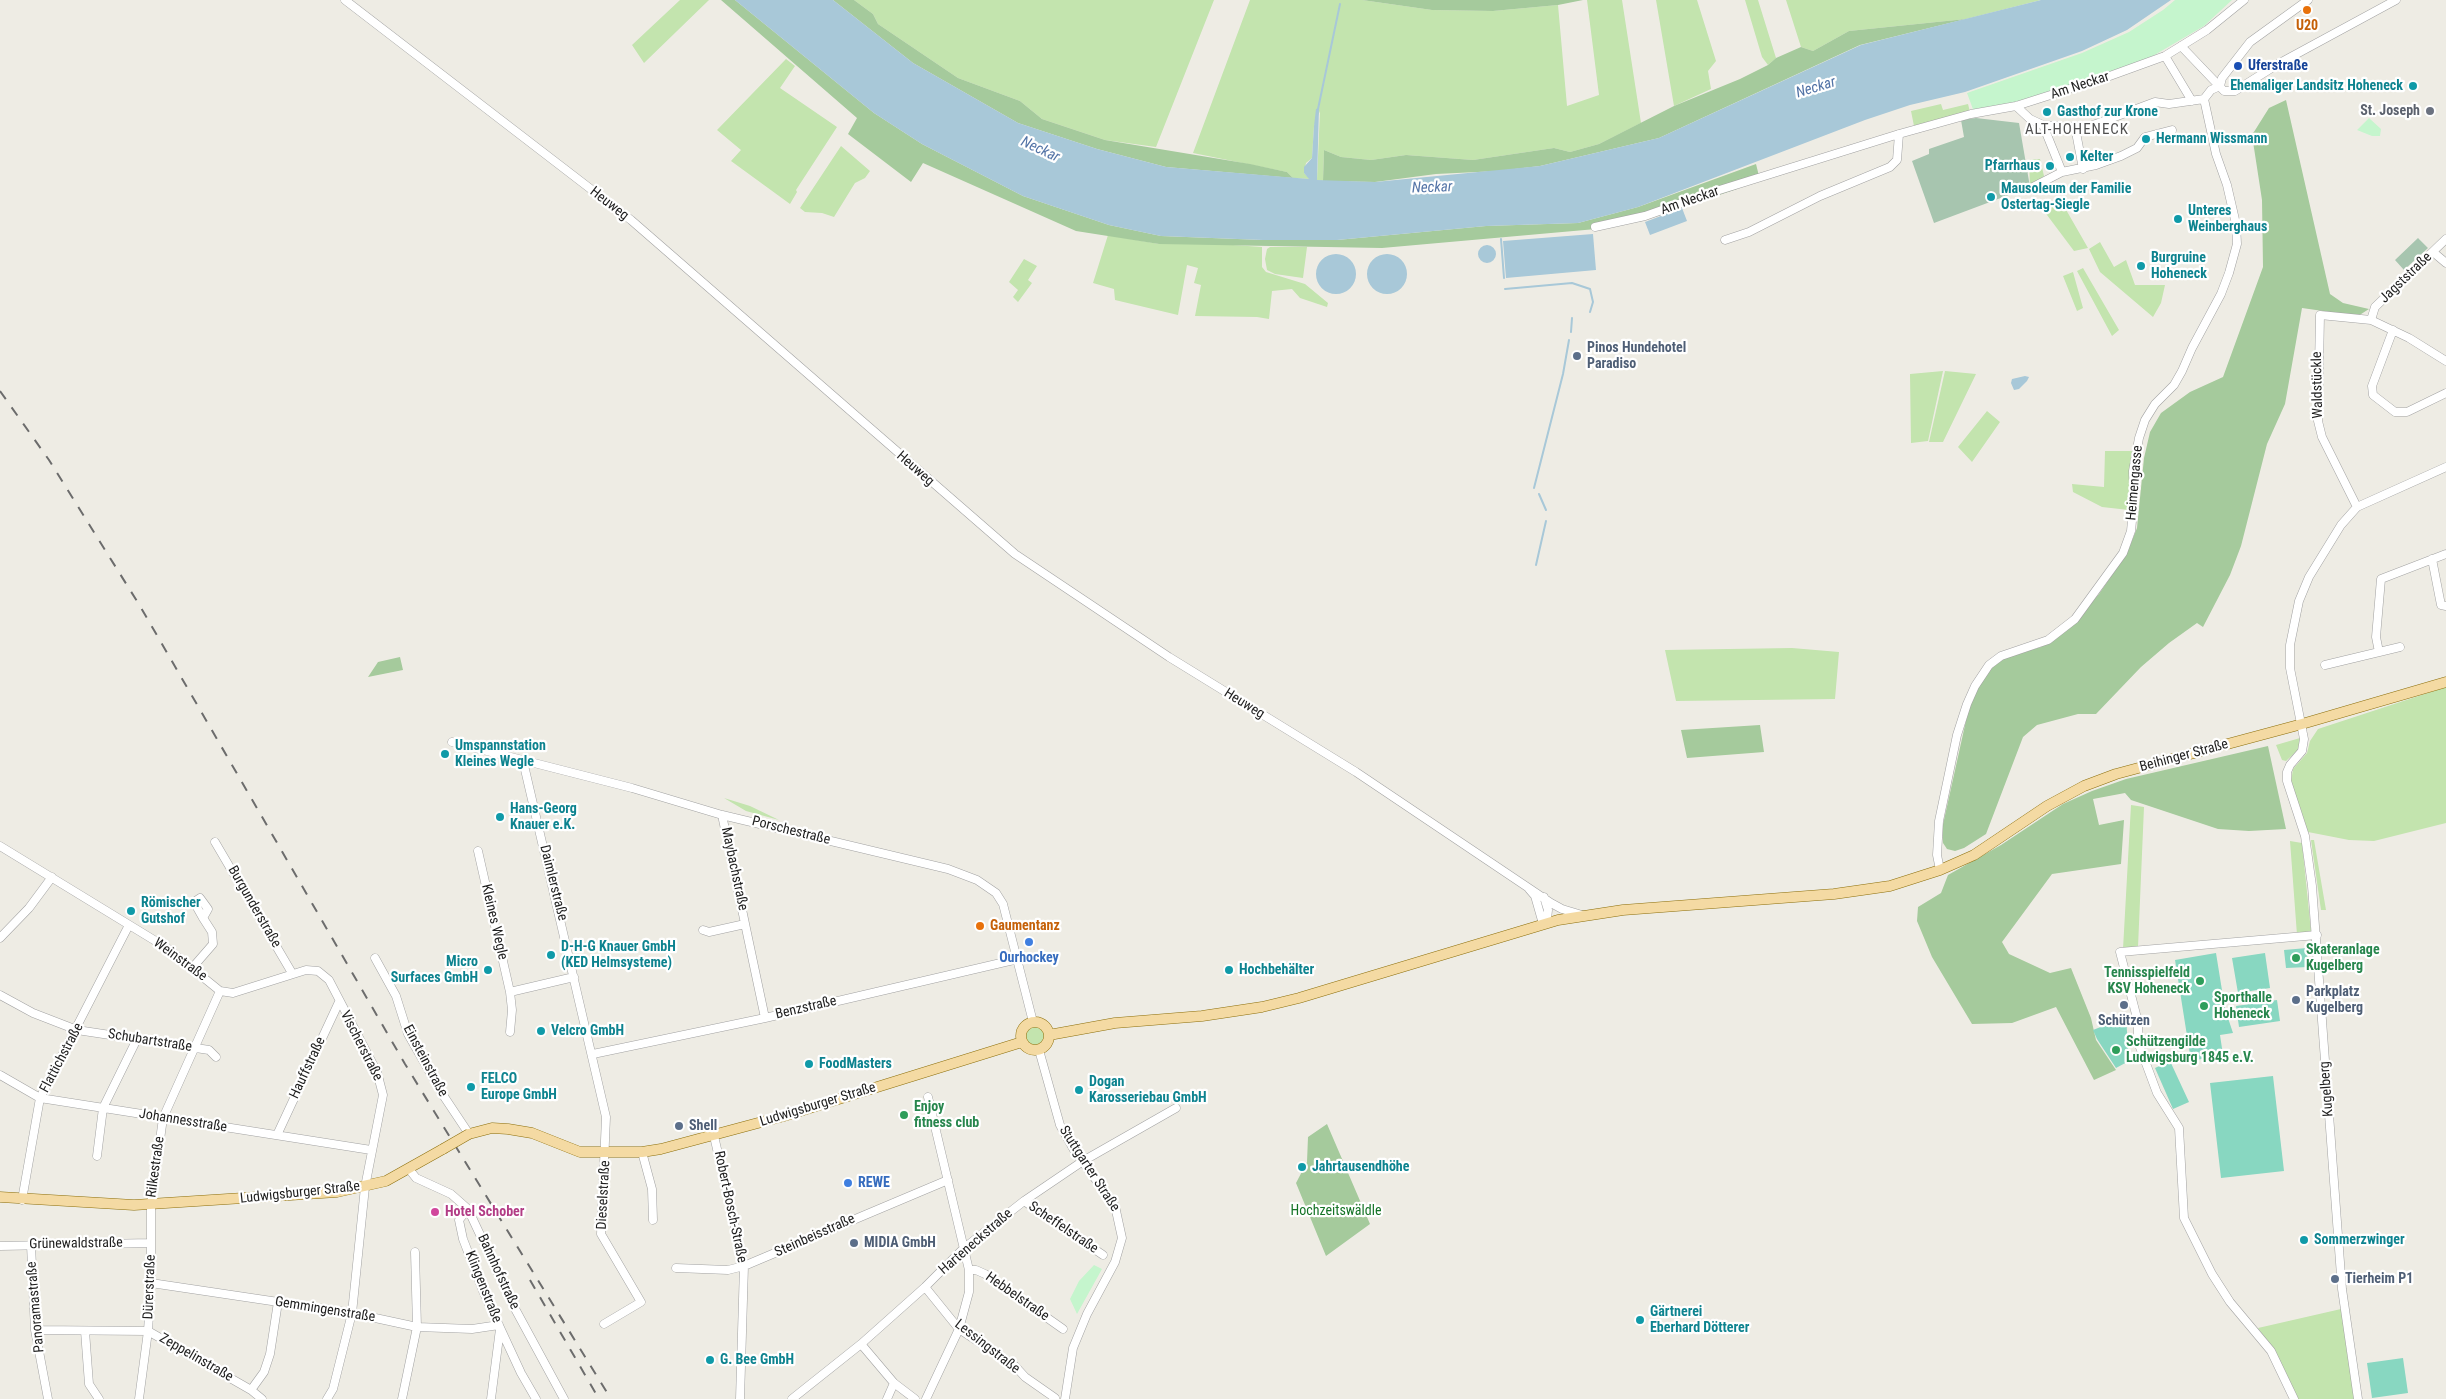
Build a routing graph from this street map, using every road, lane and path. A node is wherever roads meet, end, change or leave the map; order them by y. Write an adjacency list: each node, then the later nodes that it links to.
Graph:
1 (345, 0): 45 (street, Heuweg)
2 (2244, 0): 5 (street, Am Neckar)
3 (2308, 0): 7 (street)
4 (2396, 0): 7 (street)
5 (2181, 46): 6 (street, Am Neckar); 7 (street)
6 (2165, 56): 9 (street); 10 (street, Am Neckar)
7 (2220, 86): 8 (street)
8 (2204, 99): 9 (street); 43 (street, Heimengasse)
9 (2192, 101): 12 (street)
10 (2016, 106): 11 (street); 14 (street, Am Neckar)
11 (2043, 125): 12 (street); 16 (street)
12 (2075, 126): 15 (street)
13 (2172, 130): 15 (street)
14 (1899, 134): 18 (street, Am Neckar); 19 (street)
15 (2083, 169): 16 (street)
16 (2062, 172): 17 (street)
17 (2030, 189)
18 (1595, 227)
19 (1726, 240)
20 (2446, 240): 21 (street, Jagststraße)
21 (2433, 252): 22 (street); 23 (street, Jagststraße)
22 (2446, 263)
23 (2371, 320): 24 (street); 28 (street, Waldstückle)
24 (2393, 330): 25 (street); 26 (street)
25 (2446, 361)
26 (2446, 393)
27 (2446, 468): 28 (street)
28 (2357, 507): 36 (street)
29 (2446, 554): 30 (street)
30 (2432, 559): 31 (street); 33 (street)
31 (2446, 606)
32 (2400, 647): 33 (street)
33 (2379, 652): 34 (street)
34 (2325, 665)
35 (2446, 682): 36 (main road, Beihinger Straße)
36 (2302, 724): 43 (main road, Beihinger Straße); 53 (street, Kugelberg)
37 (452, 742): 38 (street, Porschestraße)
38 (523, 761): 39 (street, Porschestraße); 60 (street, Daimlerstraße)
39 (722, 815): 49 (street, Maybachstraße); 56 (street, Porschestraße)
40 (215, 842): 59 (street, Burgunderstraße)
41 (0, 846): 44 (street, Weinstraße)
42 (478, 852): 62 (street, Kleines Wegle)
43 (1940, 870): 47 (main road, Beihinger Straße)
44 (52, 876): 51 (street, Weinstraße); 54 (street)
45 (1525, 884): 46 (street, Heuweg); 50 (street)
46 (1544, 897): 47 (street, Heuweg); 50 (street)
47 (1585, 915): 50 (main road, Beihinger Straße)
48 (203, 918): 57 (street)
49 (746, 924): 52 (street, Maybachstraße); 65 (street, Maybachstraße)
50 (1542, 924): 69 (main road, Beihinger Straße)
51 (129, 925): 57 (street, Weinstraße); 67 (street, Flattichstraße)
52 (703, 930)
53 (2317, 935): 139 (street); 140 (street, Kugelberg)
54 (1, 936)
55 (375, 958): 82 (street, Einsteinstraße)
56 (1018, 959): 65 (street, Benzstraße); 66 (street, Porschestraße)
57 (192, 967): 61 (street, Weinstraße)
58 (318, 971): 59 (street, Weinstraße); 64 (street, Vischerstraße)
59 (292, 973): 61 (street, Weinstraße)
60 (574, 977): 62 (street); 74 (street, Daimlerstraße)
61 (220, 991): 72 (street, Rilkestraße)
62 (510, 992): 68 (street, Kleines Wegle)
63 (0, 995): 67 (street, Schubartstraße)
64 (339, 1002): 83 (street, Hauffstraße); 85 (street, Vischerstraße)
65 (765, 1018): 74 (street, Benzstraße)
66 (1033, 1022): 69 (main road); 71 (main road)
67 (77, 1030): 70 (street, Schubartstraße); 78 (street, Flattichstraße)
68 (510, 1032)
69 (1049, 1035): 73 (main road)
70 (136, 1039): 72 (street, Schubartstraße); 79 (street)
71 (1022, 1042): 73 (main road); 84 (main road, Ludwigsburger Straße)
72 (193, 1048): 75 (street, Schubartstraße); 81 (street, Rilkestraße)
73 (1039, 1050): 89 (street, Stuttgarter Straße)
74 (592, 1054): 87 (street, Daimlerstraße)
75 (216, 1056)
76 (0, 1075): 78 (street, Johannesstraße)
77 (928, 1097): 91 (street)
78 (40, 1098): 79 (street, Johannesstraße); 94 (street, Flattichstraße)
79 (103, 1108): 81 (street, Johannesstraße); 88 (street)
80 (1176, 1108): 89 (street, Harteneckstraße)
81 (163, 1118): 83 (street, Johannesstraße); 96 (street, Rilkestraße)
82 (469, 1134): 87 (main road, Ludwigsburger Straße); 90 (main road, Ludwigsburger Straße, bridge)
83 (277, 1135): 85 (street, Johannesstraße)
84 (714, 1136): 86 (main road, Ludwigsburger Straße); 105 (street, Robert-Bosch-Straße)
85 (371, 1150): 92 (street, Vischerstraße)
86 (642, 1152): 87 (main road, Ludwigsburger Straße); 98 (street)
87 (606, 1153): 112 (street, Dieselstraße)
88 (97, 1156)
89 (1083, 1161): 95 (street, Harteneckstraße); 138 (street, Stuttgarter Straße)
90 (409, 1169): 92 (main road, Ludwigsburger Straße); 97 (street, Bahnhofstraße)
91 (948, 1180): 102 (street); 105 (street, Steinbeisstraße)
92 (365, 1187): 96 (main road, Ludwigsburger Straße); 111 (street, Vischerstraße)
93 (0, 1197): 94 (main road, Ludwigsburger Straße)
94 (22, 1200): 96 (main road, Ludwigsburger Straße)
95 (1024, 1201): 102 (street, Harteneckstraße); 104 (street, Scheffelstraße)
96 (151, 1205): 99 (street, Dürerstraße)
97 (468, 1209): 114 (street, Klingenstraße); 132 (street, Bahnhofstraße)
98 (653, 1220)
99 (151, 1243): 100 (street, Grünewaldstraße); 108 (street, Dürerstraße)
100 (32, 1245): 101 (street, Grünewaldstraße); 117 (street, Panoramastraße)
101 (0, 1246)
102 (963, 1249): 107 (street); 109 (street, Harteneckstraße)
103 (415, 1252): 113 (street)
104 (1102, 1255)
105 (744, 1266): 106 (street, Steinbeisstraße); 133 (street, Robert-Bosch-Straße)
106 (676, 1268)
107 (969, 1270): 115 (street); 116 (street, Hebbelstraße)
108 (151, 1283): 110 (street, Gemmingenstraße); 119 (street, Dürerstraße)
109 (925, 1287): 115 (street, Lessingstraße); 120 (street, Harteneckstraße)
110 (278, 1302): 111 (street, Gemmingenstraße); 122 (street)
111 (352, 1313): 113 (street, Gemmingenstraße); 128 (street, Vischerstraße)
112 (604, 1324)
113 (417, 1326): 114 (street, Gemmingenstraße); 129 (street)
114 (499, 1327): 130 (street, Klingenstraße); 131 (street)
115 (959, 1329): 123 (street, Lessingstraße); 137 (street)
116 (1063, 1329)
117 (35, 1330): 118 (street, Zeppelinstraße); 124 (street, Panoramastraße)
118 (85, 1331): 119 (street, Zeppelinstraße); 125 (street)
119 (148, 1331): 122 (street, Zeppelinstraße); 126 (street, Dürerstraße)
120 (861, 1344): 121 (street); 134 (street, Harteneckstraße)
121 (894, 1382): 135 (street); 136 (street)
122 (251, 1390): 127 (street, Zeppelinstraße)
123 (1055, 1398)
124 (48, 1399)
125 (99, 1399)
126 (139, 1399)
127 (262, 1399)
128 (327, 1399)
129 (402, 1399)
130 (491, 1399)
131 (536, 1399)
132 (564, 1399)
133 (740, 1399)
134 (792, 1399)
135 (887, 1399)
136 (915, 1399)
137 (926, 1399)
138 (1065, 1399)
139 (2294, 1399)
140 (2358, 1399)

